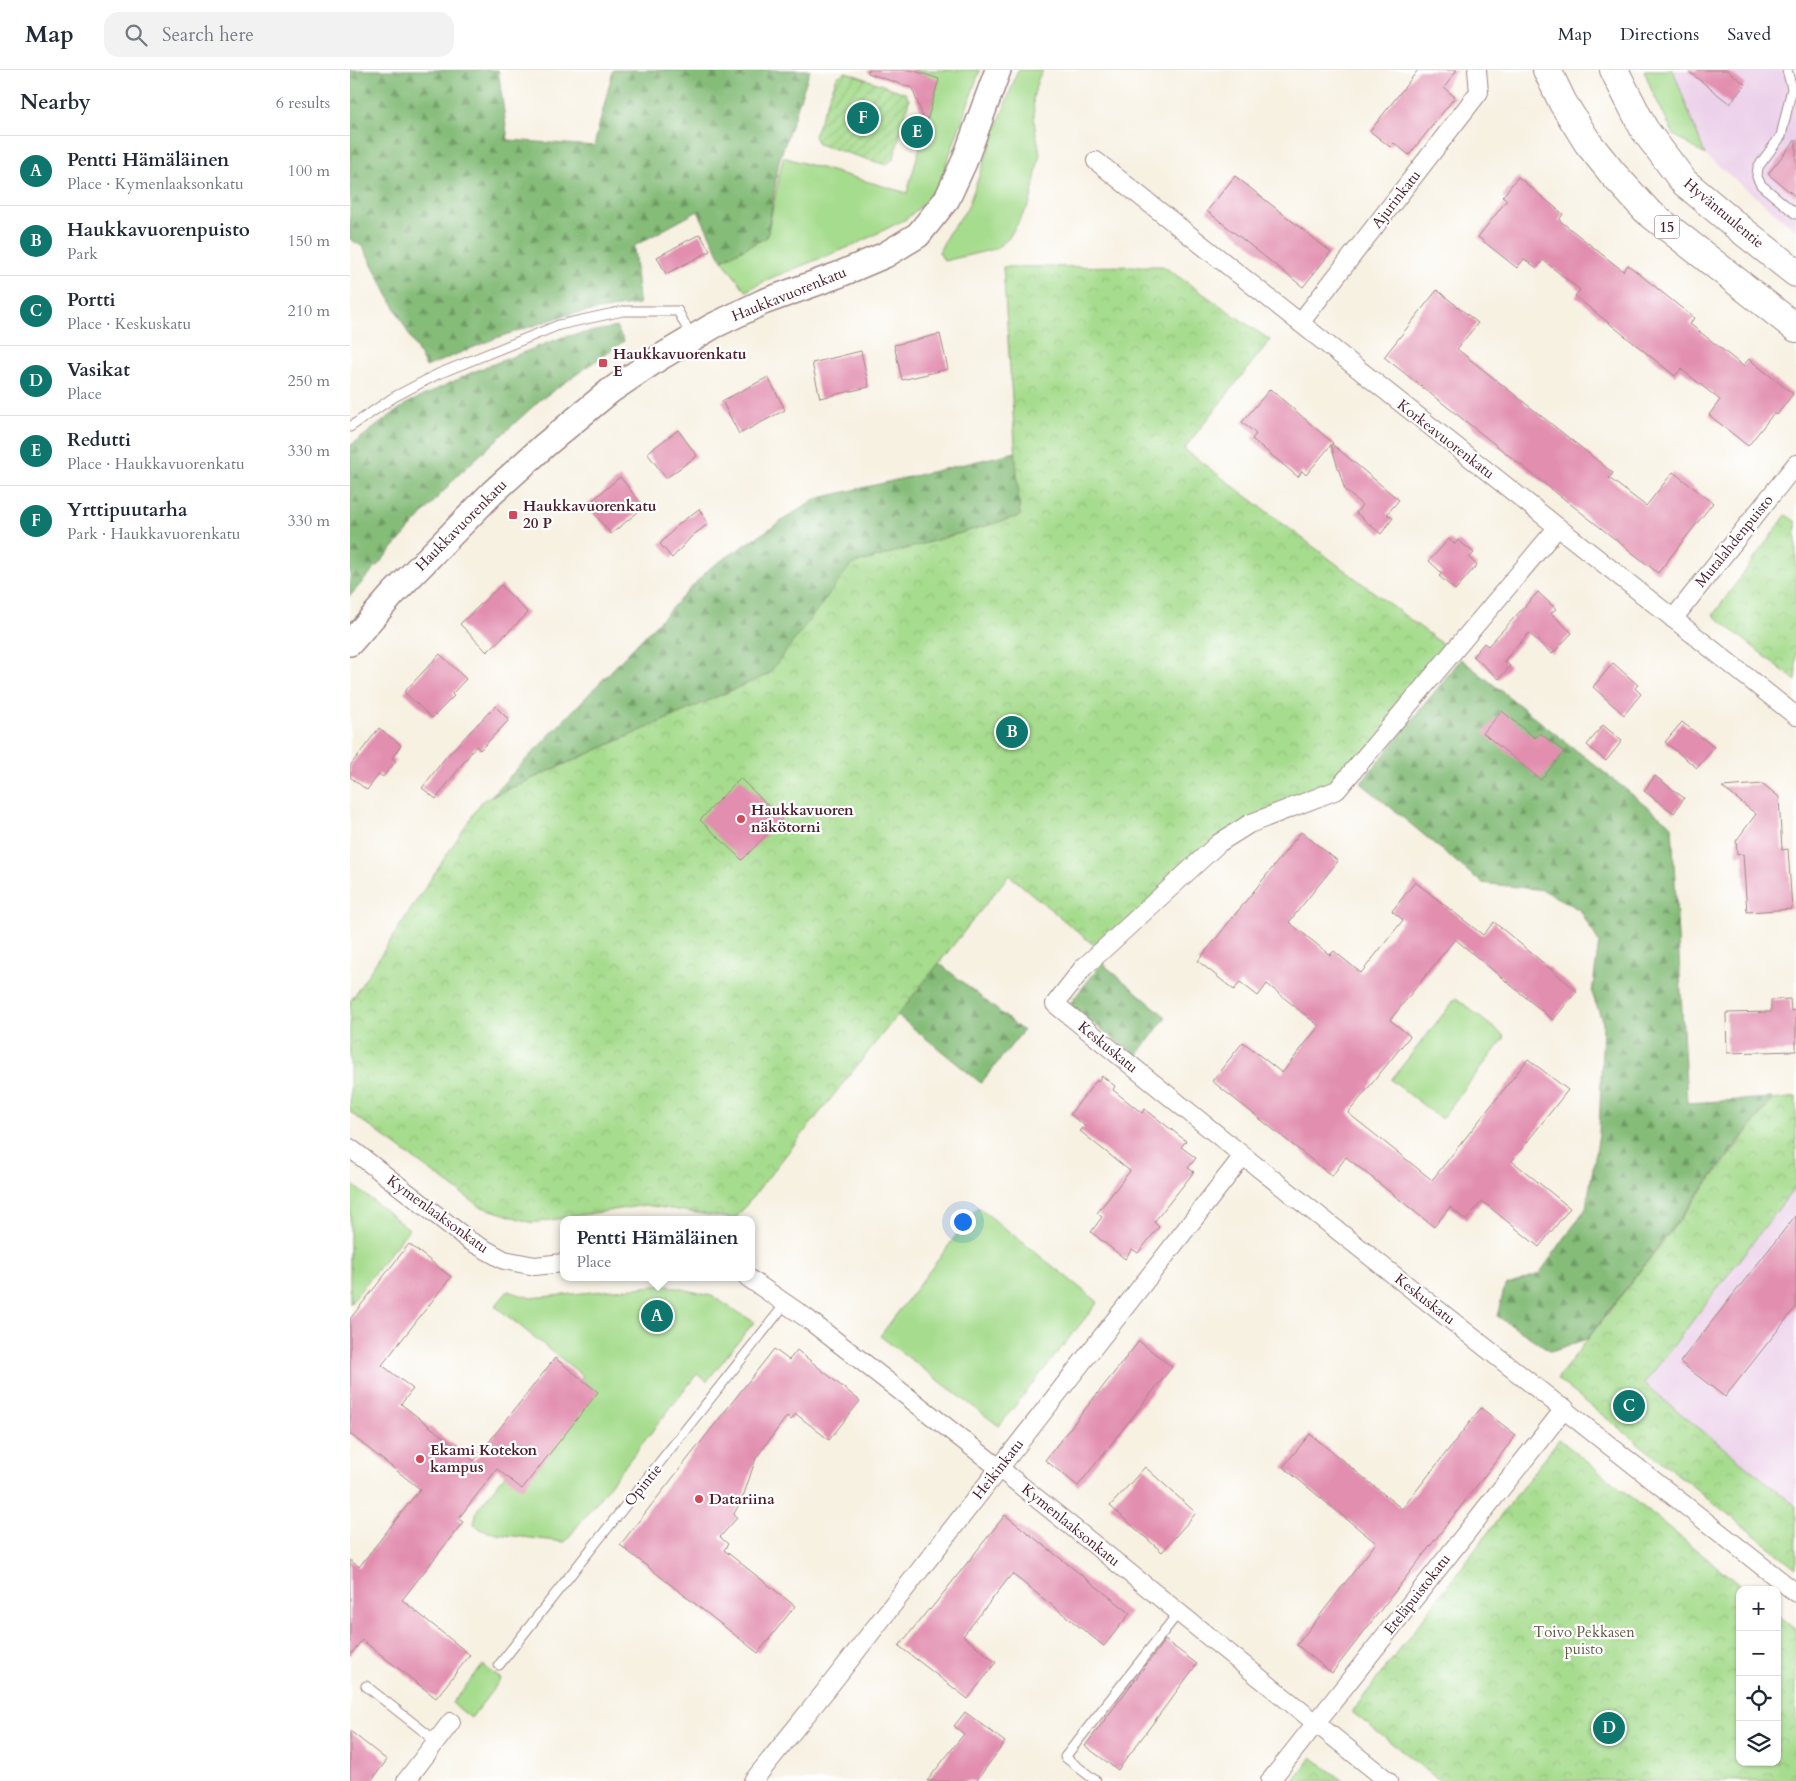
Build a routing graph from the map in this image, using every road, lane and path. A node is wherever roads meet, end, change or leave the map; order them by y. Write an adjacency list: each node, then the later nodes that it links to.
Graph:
1 (998, 70): 12 (main road, Haukkavuorenkatu)
2 (1477, 70): 10 (street, Ajurinkatu)
3 (1547, 70): 11 (highway, 15)
4 (1614, 70): 9 (highway, Hyväntuulentie)
5 (1787, 70): 6 (lane)
6 (1794, 90): 8 (lane)
7 (1096, 162): 10 (street, Korkeavuorenkatu)
8 (1796, 214)
9 (1796, 273)
10 (1300, 324): 15 (street, Korkeavuorenkatu)
11 (1796, 328)
12 (692, 338): 13 (lane); 17 (main road, Haukkavuorenkatu)
13 (350, 427)
14 (1794, 472): 16 (street, Mutalahdenpuisto)
15 (1558, 528): 16 (street, Korkeavuorenkatu); 20 (street, Keskuskatu)
16 (1673, 619): 18 (street, Korkeavuorenkatu)
17 (350, 644)
18 (1796, 716)
19 (350, 1148): 21 (street, Kymenlaaksonkatu)
20 (1243, 1156): 24 (street, Keskuskatu); 25 (street, Heikinkatu)
21 (560, 1263)
22 (753, 1281): 23 (street, Kymenlaaksonkatu)
23 (786, 1304): 25 (street, Kymenlaaksonkatu); 28 (lane, Opintie)
24 (1565, 1408): 26 (street, Keskuskatu); 31 (street, Eteläpuistokatu)
25 (999, 1468): 27 (street, Kymenlaaksonkatu); 34 (street, Heikinkatu)
26 (1796, 1593)
27 (1179, 1612): 31 (street, Kymenlaaksonkatu); 35 (lane)
28 (499, 1666)
29 (366, 1686): 32 (lane)
30 (451, 1722): 32 (street)
31 (1316, 1722): 36 (street, Eteläpuistokatu); 37 (street, Kymenlaaksonkatu)
32 (436, 1741): 33 (street)
33 (406, 1781)
34 (753, 1781)
35 (1096, 1781)
36 (1270, 1781)
37 (1387, 1781)

